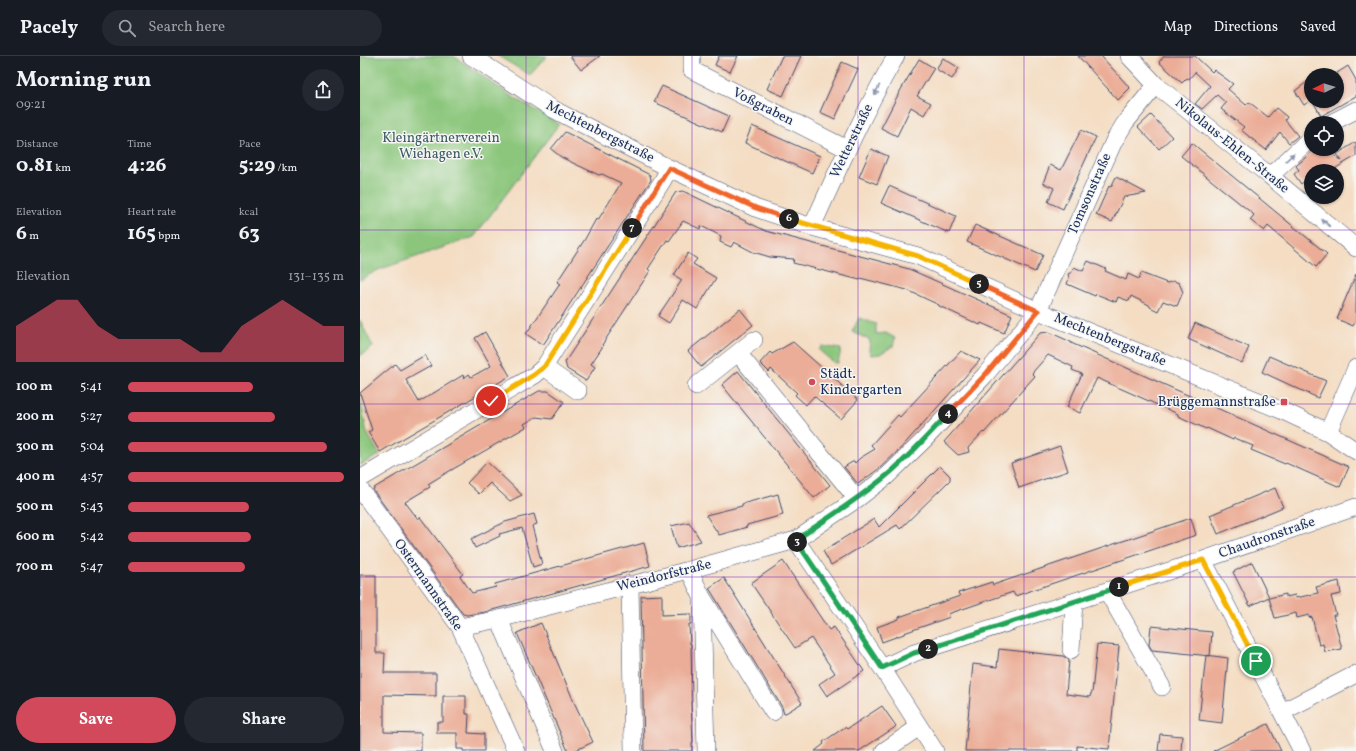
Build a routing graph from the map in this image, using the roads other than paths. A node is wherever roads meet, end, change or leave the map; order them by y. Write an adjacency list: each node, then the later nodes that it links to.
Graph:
1 (471, 56): 10 (street, Mechtenbergstraße)
2 (692, 56): 9 (street, Voßgraben)
3 (896, 56): 9 (street, Wetterstraße, one-way to 9)
4 (1129, 56): 5 (street, Nikolaus-Ehlen-Straße)
5 (1156, 85): 11 (street, Nikolaus-Ehlen-Straße); 14 (street, Tomsonstraße)
6 (1356, 110): 7 (street)
7 (1344, 116)
8 (1304, 144): 11 (street, one-way to 8)
9 (847, 149): 12 (street, Wetterstraße)
10 (669, 168): 12 (street, Mechtenbergstraße); 17 (street)
11 (1270, 176): 13 (street, Nikolaus-Ehlen-Straße, one-way to 11)
12 (812, 227): 14 (street, Mechtenbergstraße)
13 (1356, 248)
14 (1038, 311): 21 (street, Mechtenbergstraße); 25 (street, Weindorfstraße)
15 (754, 340): 16 (street)
16 (738, 353): 19 (street); 25 (street)
17 (544, 367): 20 (street); 23 (street)
18 (1356, 368): 21 (street)
19 (696, 386)
20 (578, 391)
21 (1328, 432): 22 (street, Mechtenbergstraße)
22 (1356, 451)
23 (360, 479)
24 (360, 489): 35 (street, Ostermannstraße)
25 (857, 499): 27 (street, Weindorfstraße)
26 (1356, 506): 28 (street, Chaudronstraße)
27 (796, 540): 29 (street, Weindorfstraße); 37 (street)
28 (1203, 560): 31 (street, Chaudronstraße); 41 (street)
29 (689, 570): 30 (street, Weindorfstraße); 32 (street)
30 (630, 584): 34 (street, Weindorfstraße); 45 (street)
31 (1107, 591): 33 (street, Chaudronstraße); 39 (street)
32 (702, 597): 40 (street); 46 (street)
33 (1074, 602): 36 (street); 37 (street, Chaudronstraße)
34 (499, 618): 35 (street, Weindorfstraße); 44 (street)
35 (460, 627): 43 (street, Ostermannstraße)
36 (1071, 650)
37 (882, 668): 42 (street)
38 (1356, 674): 41 (street)
39 (1162, 687)
40 (773, 712)
41 (1282, 712): 49 (street)
42 (919, 727): 47 (street); 48 (street)
43 (516, 751)
44 (555, 751)
45 (633, 751)
46 (706, 751)
47 (884, 751)
48 (935, 751)
49 (1302, 751)

